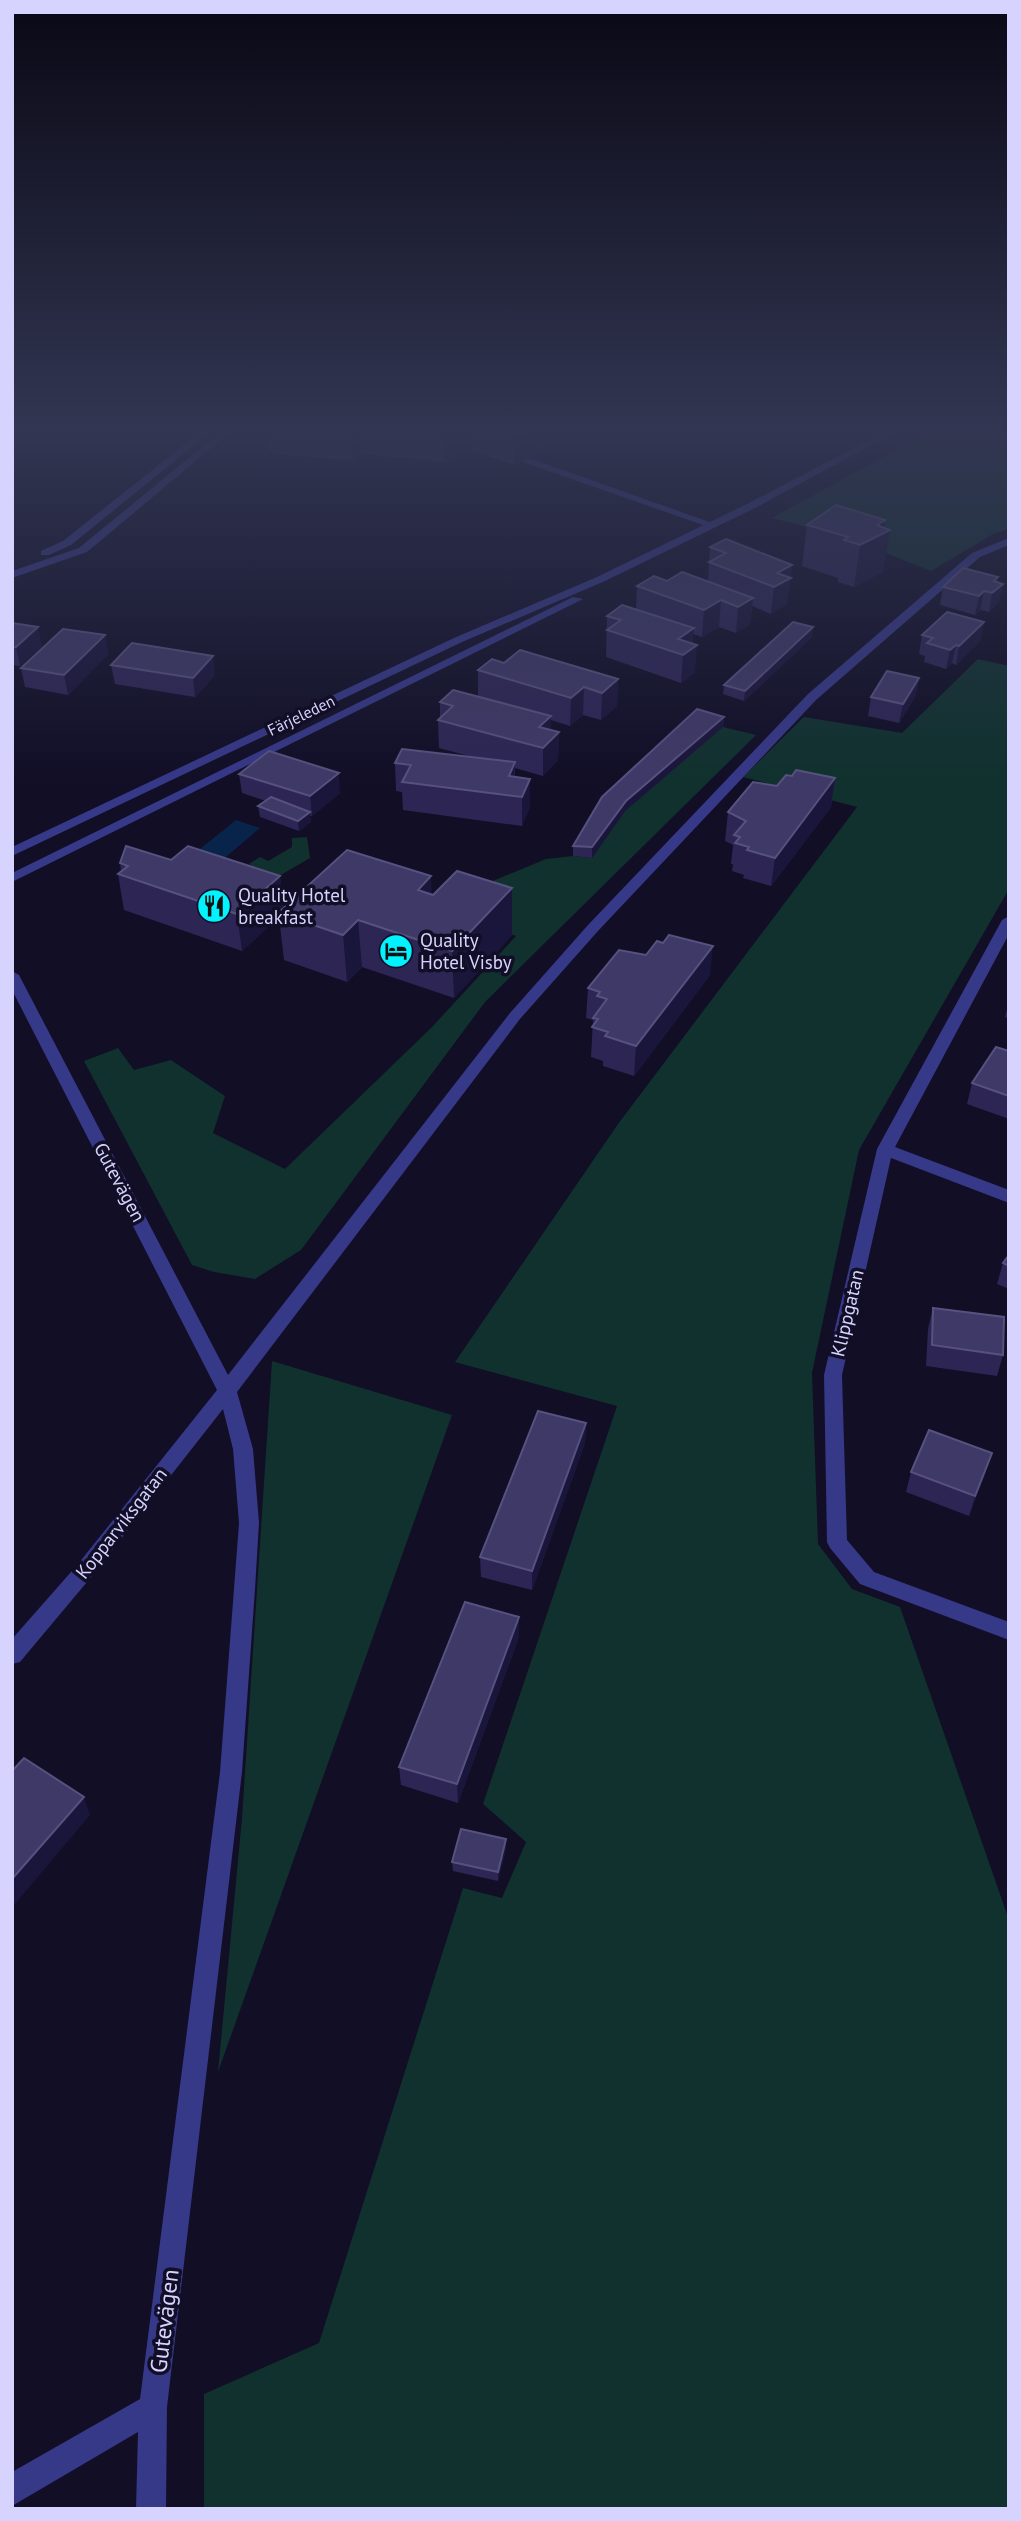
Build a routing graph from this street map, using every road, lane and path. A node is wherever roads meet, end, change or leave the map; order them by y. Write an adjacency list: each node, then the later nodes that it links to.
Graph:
1 (57, 547): 5 (street)
2 (87, 547): 6 (street)
3 (665, 547): 7 (street, Färjeleden)
4 (996, 547): 14 (street, Kopparviksgatan)
5 (12, 564)
6 (12, 575)
7 (601, 579): 8 (street, Färjeleden); 9 (street, Färjeleden)
8 (12, 852)
9 (12, 878)
10 (1009, 920): 12 (street, Klippgatan)
11 (12, 975): 14 (street, Gutevägen)
12 (885, 1149): 13 (street); 15 (street, Klippgatan)
13 (1009, 1196)
14 (227, 1391): 16 (street, Kopparviksgatan); 17 (street, Gutevägen)
15 (1009, 1632)
16 (12, 1655)
17 (153, 2407): 18 (street); 19 (street, Gutevägen)
18 (12, 2491)
19 (151, 2509)

